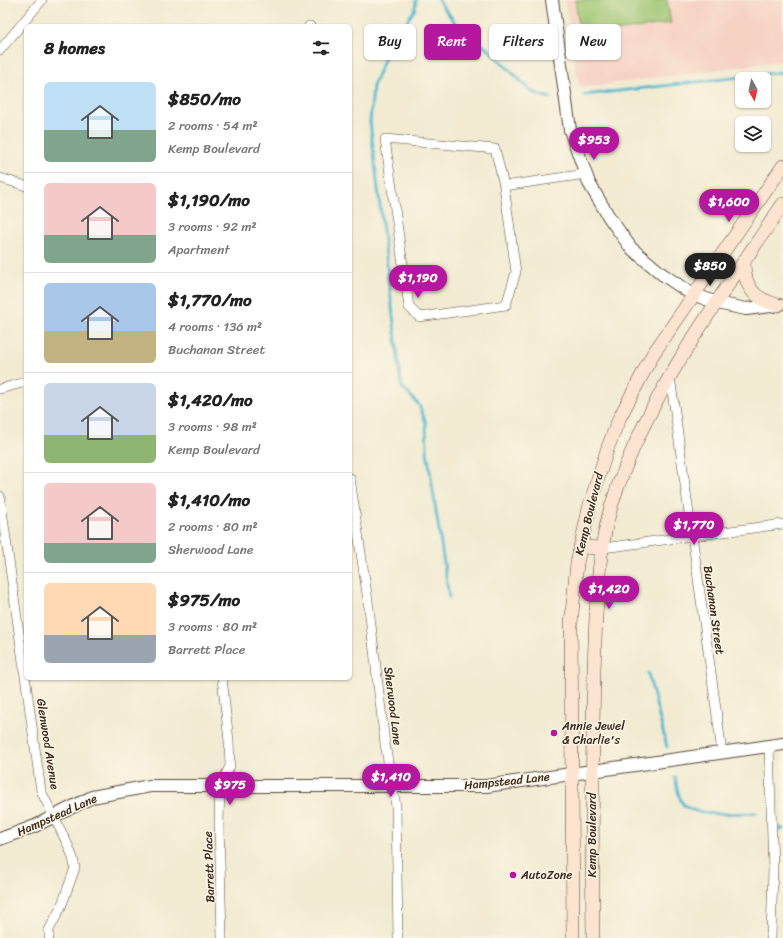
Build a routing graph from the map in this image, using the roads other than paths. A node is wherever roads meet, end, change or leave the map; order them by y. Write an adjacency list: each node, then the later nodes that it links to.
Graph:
1 (42, 0): 3 (street)
2 (552, 0): 5 (street)
3 (0, 50)
4 (783, 166): 11 (main road, Kemp Boulevard)
5 (586, 174): 8 (street); 11 (street)
6 (0, 178): 7 (street)
7 (24, 185)
8 (504, 186): 8 (street)
9 (783, 204): 10 (main road, Kemp Boulevard)
10 (744, 262): 12 (main road, Kemp Boulevard); 13 (main road)
11 (695, 294): 12 (street); 21 (main road, Kemp Boulevard)
12 (717, 303): 13 (street); 14 (main road, Kemp Boulevard)
13 (781, 305)
14 (670, 376): 20 (street, Buchanan Street); 22 (main road, Kemp Boulevard)
15 (24, 383): 16 (street)
16 (0, 389)
17 (352, 493): 32 (street, Sherwood Lane)
18 (0, 496): 23 (street, Glenwood Avenue)
19 (783, 524): 20 (street)
20 (692, 536): 22 (street); 28 (street, Buchanan Street)
21 (580, 547): 22 (main road); 30 (main road, Kemp Boulevard)
22 (603, 548): 29 (main road, Kemp Boulevard)
23 (24, 669)
24 (26, 680): 33 (street, Glenwood Avenue)
25 (222, 680): 31 (street, Barrett Place)
26 (783, 744): 27 (street, Hampstead Lane)
27 (769, 746): 28 (street, Hampstead Lane); 40 (street)
28 (722, 752): 29 (street, Hampstead Lane)
29 (592, 771): 30 (street, Hampstead Lane); 39 (main road, Kemp Boulevard)
30 (572, 773): 32 (street, Hampstead Lane); 38 (main road, Kemp Boulevard)
31 (220, 786): 32 (street, Hampstead Lane); 33 (street, Hampstead Lane); 36 (street, Barrett Place)
32 (392, 786): 37 (street, Sherwood Lane)
33 (54, 816): 34 (street, Hampstead Lane); 35 (street, Glenwood Avenue)
34 (0, 839)
35 (49, 938)
36 (222, 938)
37 (398, 938)
38 (573, 938)
39 (593, 938)
40 (771, 938)

